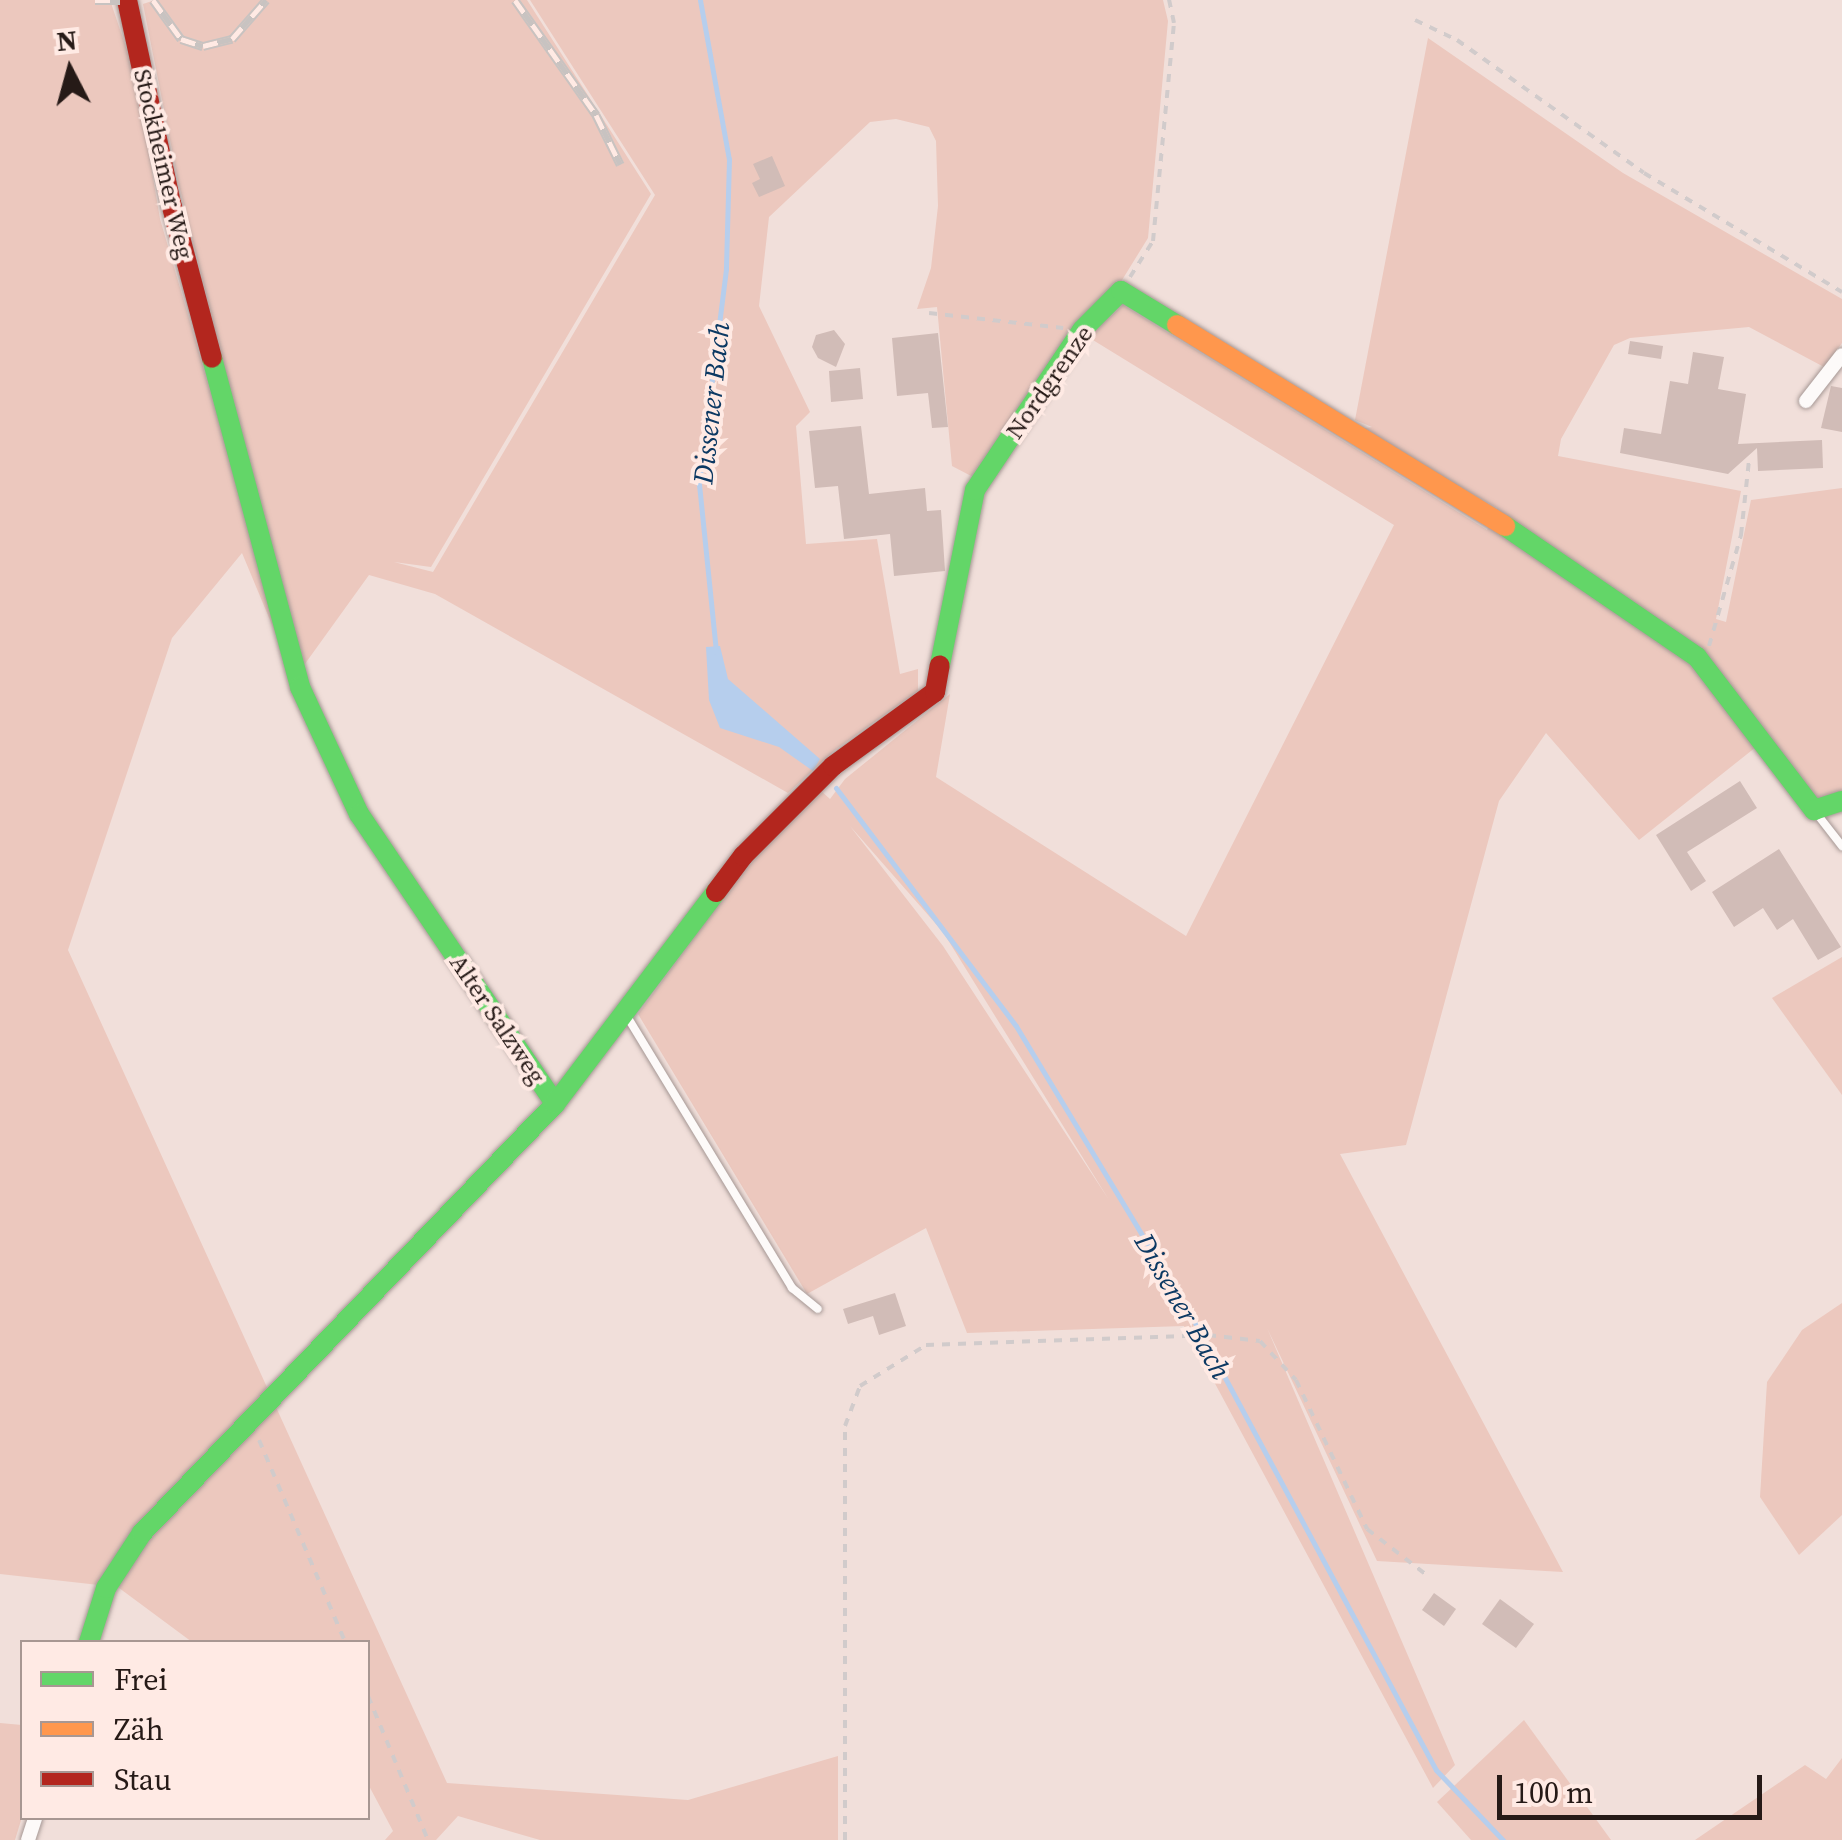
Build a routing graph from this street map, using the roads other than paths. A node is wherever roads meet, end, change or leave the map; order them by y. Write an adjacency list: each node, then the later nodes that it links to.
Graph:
1 (126, 0): 2 (street, Stockheimer Weg)
2 (207, 326): 9 (street, Alter Salzweg)
3 (1842, 356): 4 (street)
4 (1806, 401)
5 (1842, 801): 6 (street)
6 (1814, 810): 7 (lane); 8 (street, Nordgrenze)
7 (1842, 846)
8 (625, 1013): 9 (street, Nordgrenze); 10 (lane)
9 (555, 1104): 11 (street, Alter Salzweg)
10 (818, 1309)
11 (90, 1640)

